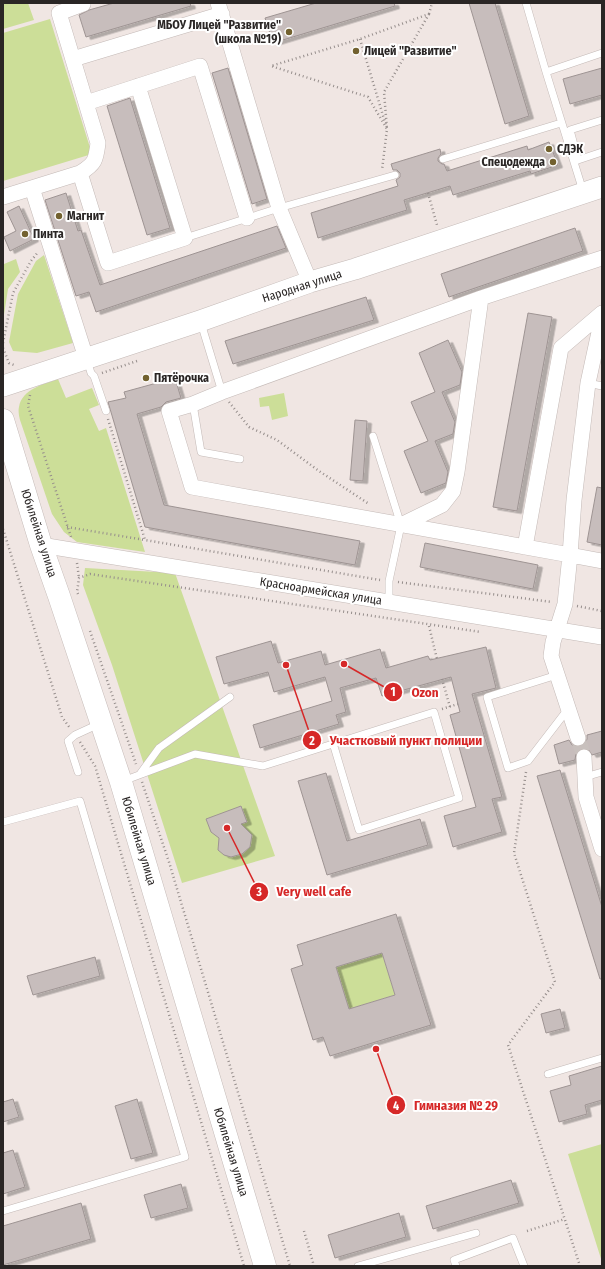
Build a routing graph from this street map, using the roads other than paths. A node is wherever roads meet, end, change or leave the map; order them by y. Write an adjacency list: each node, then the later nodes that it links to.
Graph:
1 (83, 3): 5 (street)
2 (526, 3): 6 (lane)
3 (220, 9): 5 (street); 18 (street)
4 (602, 53): 6 (lane)
5 (73, 59): 8 (street)
6 (546, 72): 10 (lane)
7 (138, 86): 8 (street); 19 (street); 20 (street)
8 (86, 103): 13 (street)
9 (602, 120): 11 (lane)
10 (561, 123): 12 (lane); 16 (lane)
11 (602, 152)
12 (443, 159)
13 (80, 173): 15 (street); 20 (street)
14 (394, 174): 18 (lane)
15 (32, 188): 17 (street); 27 (street)
16 (593, 190): 22 (street, Народная улица)
17 (3, 197)
18 (279, 208): 19 (lane); 22 (street)
19 (247, 218): 20 (lane)
20 (185, 238)
21 (602, 258): 23 (street)
22 (310, 282): 25 (street, Народная улица)
23 (482, 298): 30 (street); 36 (street)
24 (602, 313): 38 (street)
25 (200, 321): 27 (street, Народная улица); 30 (lane)
26 (602, 329): 28 (street)
27 (86, 358): 29 (street, Народная улица); 32 (lane)
28 (595, 384): 39 (street)
29 (3, 386)
30 (222, 392): 31 (street)
31 (193, 404): 35 (lane); 36 (street)
32 (106, 412)
33 (3, 420): 37 (main road, Юбилейная улица)
34 (373, 436): 36 (lane)
35 (240, 459)
36 (401, 525): 38 (street); 41 (lane)
37 (41, 545): 41 (street, Красноармейская улица); 47 (main road, Юбилейная улица)
38 (525, 547): 39 (street)
39 (570, 555): 40 (street); 42 (street)
40 (602, 562)
41 (389, 602): 42 (street, Красноармейская улица)
42 (558, 630): 43 (street, Красноармейская улица); 44 (street)
43 (602, 637)
44 (557, 675): 46 (street); 46 (lane)
45 (230, 697): 54 (lane)
46 (568, 709): 48 (street)
47 (102, 724): 51 (lane); 54 (main road, Юбилейная улица)
48 (578, 738)
49 (333, 743): 49 (lane); 54 (lane)
50 (584, 757): 53 (street)
51 (78, 772)
52 (602, 772): 53 (lane)
53 (585, 777): 56 (street)
54 (130, 778): 61 (main road, Юбилейная улица)
55 (3, 822): 59 (lane)
56 (602, 849)
57 (602, 1058): 58 (lane)
58 (548, 1074)
59 (3, 1211)
60 (476, 1233): 62 (lane)
61 (265, 1266)
62 (358, 1266)
63 (456, 1266): 64 (lane)
64 (524, 1266)

